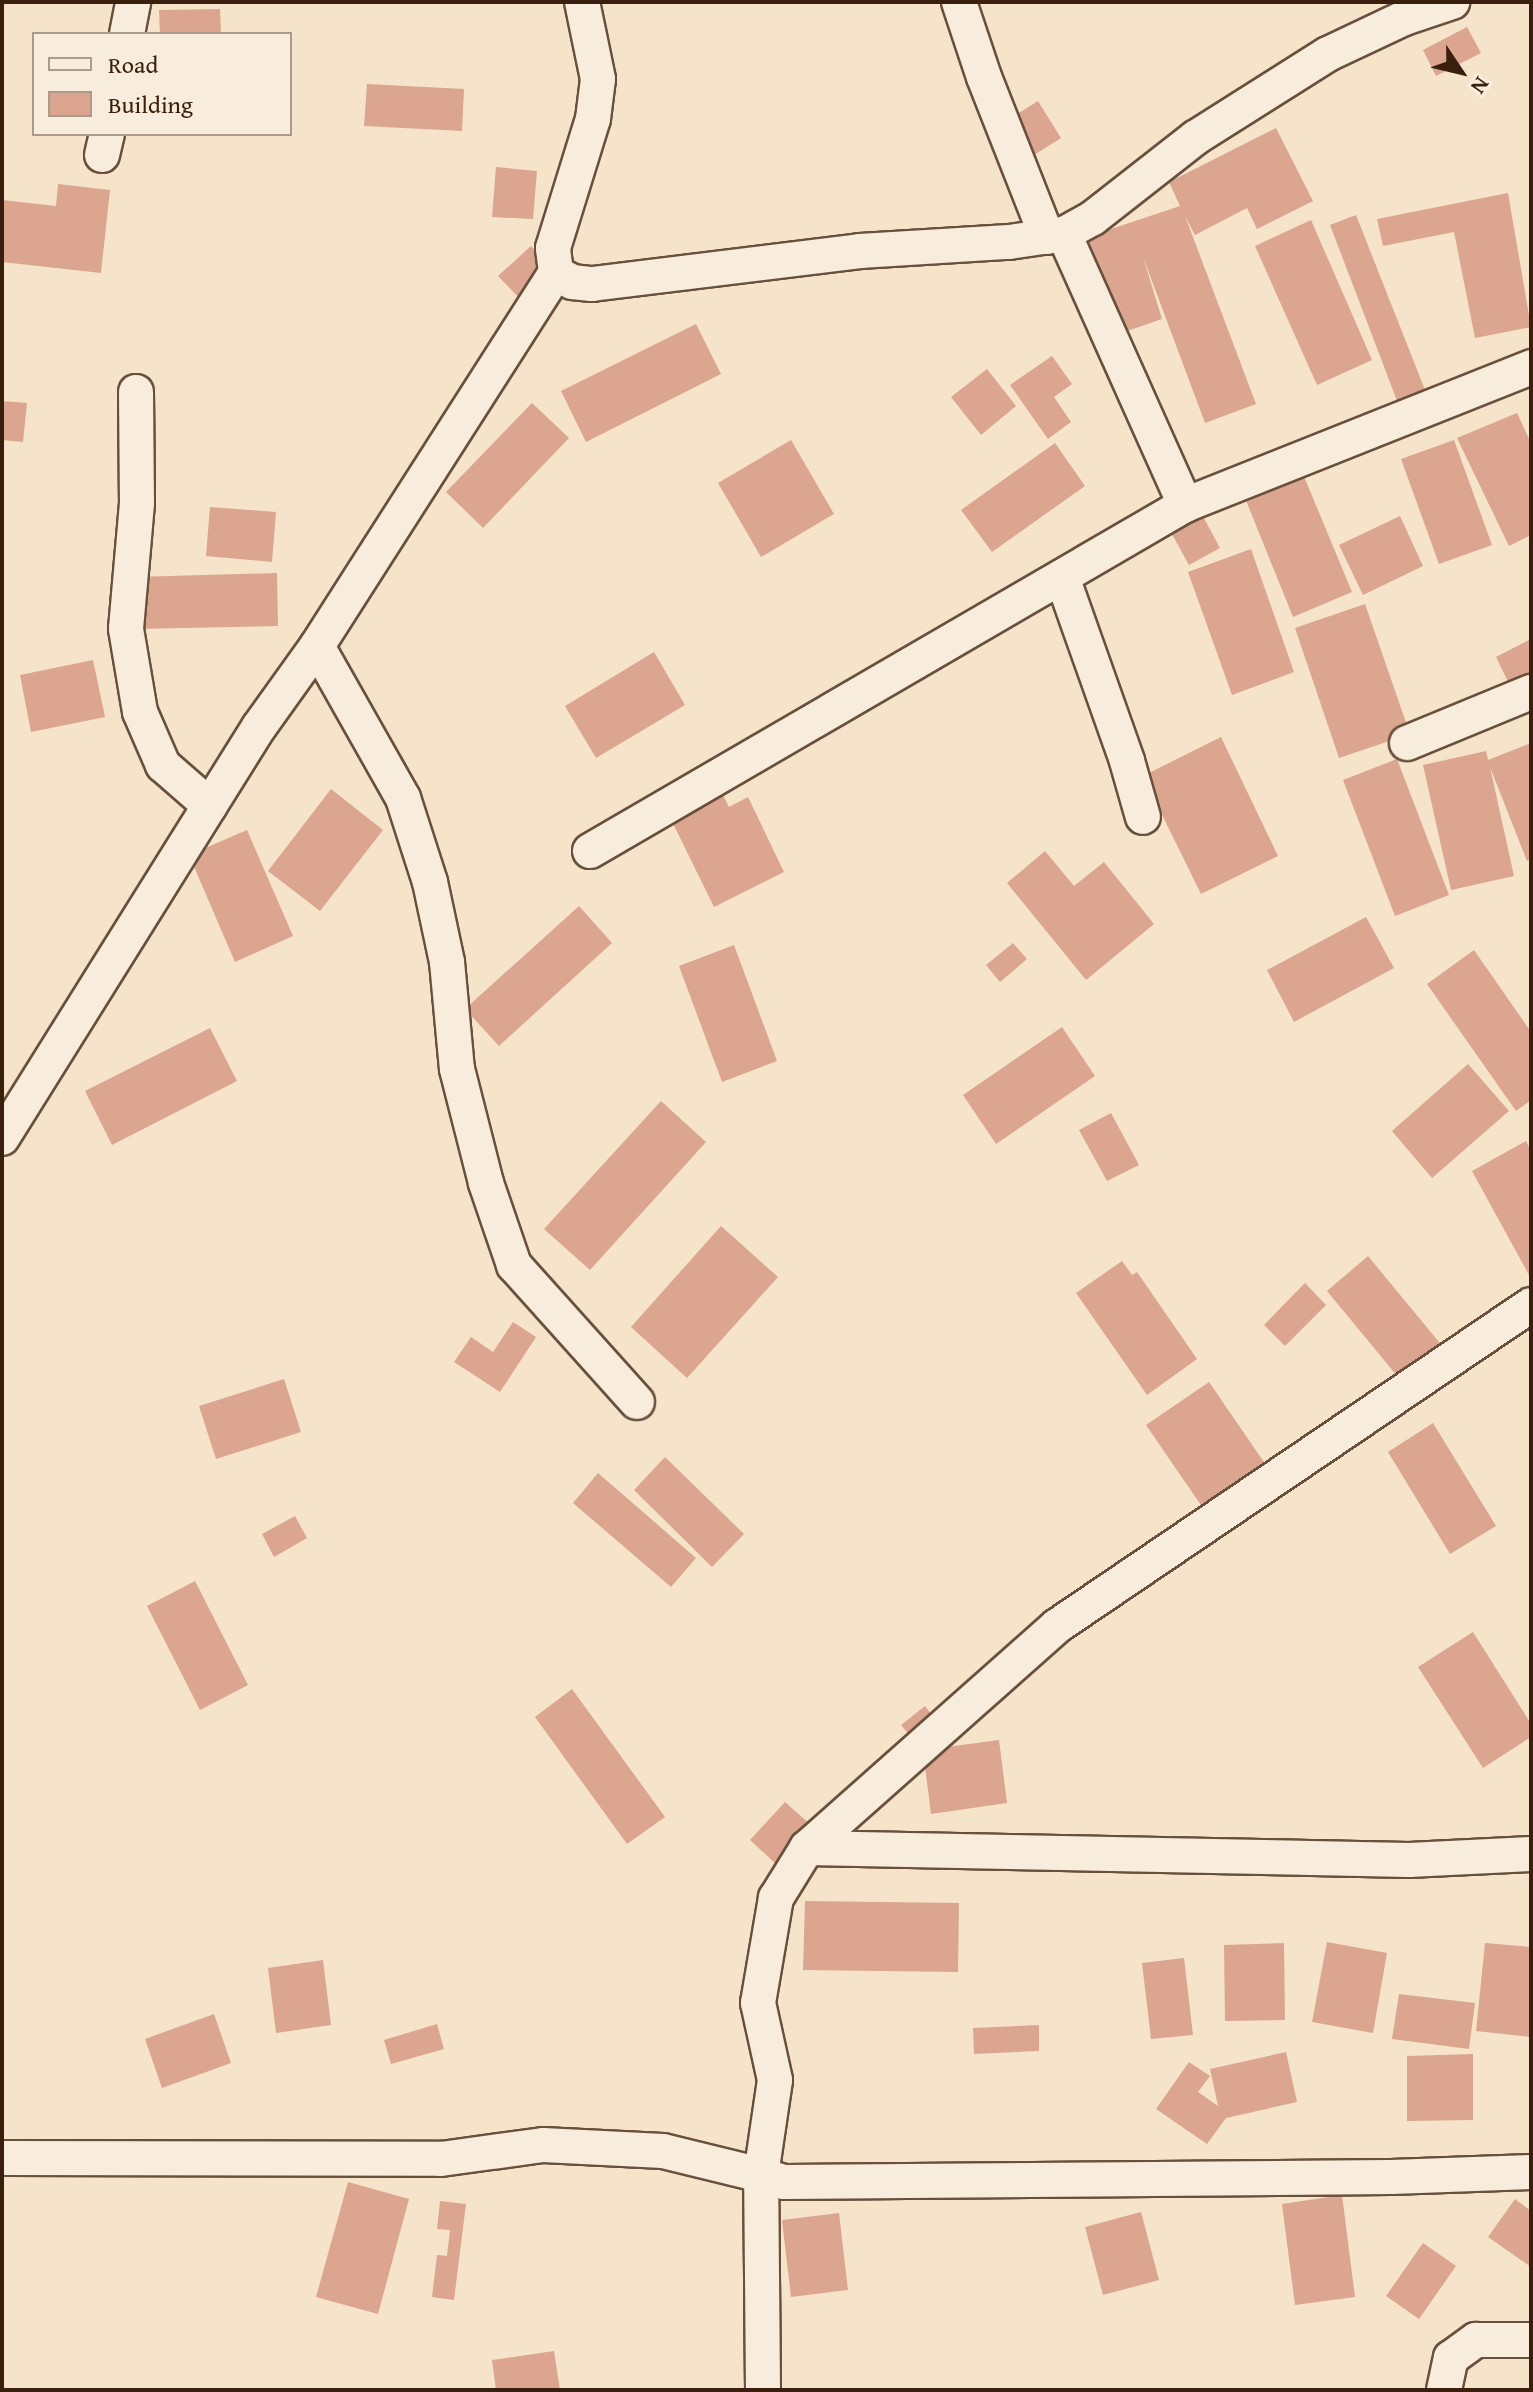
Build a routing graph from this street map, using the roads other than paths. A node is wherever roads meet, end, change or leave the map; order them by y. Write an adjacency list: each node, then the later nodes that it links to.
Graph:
1 (133, 2): 5 (street)
2 (582, 2): 7 (street)
3 (959, 2): 6 (street)
4 (1452, 2): 6 (street)
5 (127, 32)
6 (1056, 235): 7 (street); 10 (street)
7 (556, 273): 12 (street)
8 (1531, 367): 10 (street)
9 (136, 392): 15 (street)
10 (1185, 505): 11 (street)
11 (1062, 577): 16 (street); 17 (street)
12 (317, 646): 15 (street); 20 (street)
13 (1531, 692): 14 (street)
14 (1407, 743)
15 (210, 806): 18 (street)
16 (1143, 817)
17 (590, 851)
18 (2, 1138)
19 (1531, 1305): 21 (street)
20 (637, 1402)
21 (807, 1848): 22 (street); 25 (street)
22 (1531, 1854)
23 (2, 2158): 25 (street)
24 (1531, 2172): 25 (street)
25 (761, 2175): 27 (street)
26 (1531, 2340): 28 (street)
27 (763, 2390)
28 (1444, 2390)

